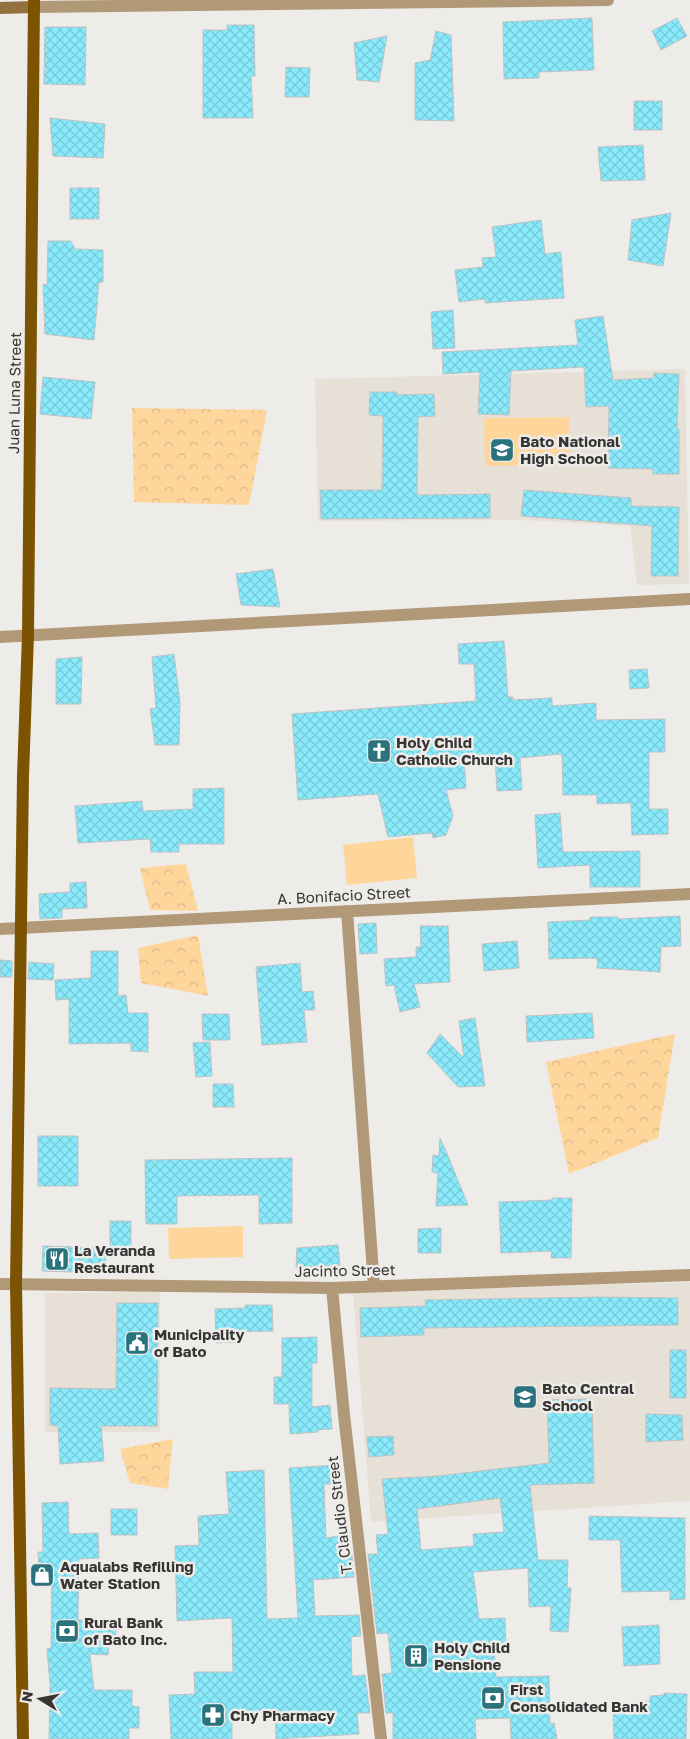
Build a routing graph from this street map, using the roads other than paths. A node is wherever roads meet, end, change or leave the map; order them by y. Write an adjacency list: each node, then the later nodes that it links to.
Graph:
1 (608, 0): 2 (street)
2 (34, 3): 3 (street); 5 (main road, Juan Luna Street)
3 (0, 8)
4 (690, 599): 5 (street)
5 (28, 635): 6 (street); 9 (main road, Juan Luna Street)
6 (0, 637)
7 (690, 894): 8 (street, A. Bonifacio Street)
8 (347, 911): 9 (street, A. Bonifacio Street); 14 (street)
9 (21, 927): 10 (street, A. Bonifacio Street); 13 (main road, Juan Luna Street)
10 (0, 929)
11 (690, 1275): 14 (street, Jacinto Street)
12 (0, 1284): 13 (street, Jacinto Street)
13 (16, 1284): 15 (street, Jacinto Street); 16 (main road, Juan Luna Street)
14 (374, 1286): 15 (street, Jacinto Street)
15 (332, 1288): 17 (street, T. Claudio Street)
16 (22, 1739)
17 (381, 1739)

